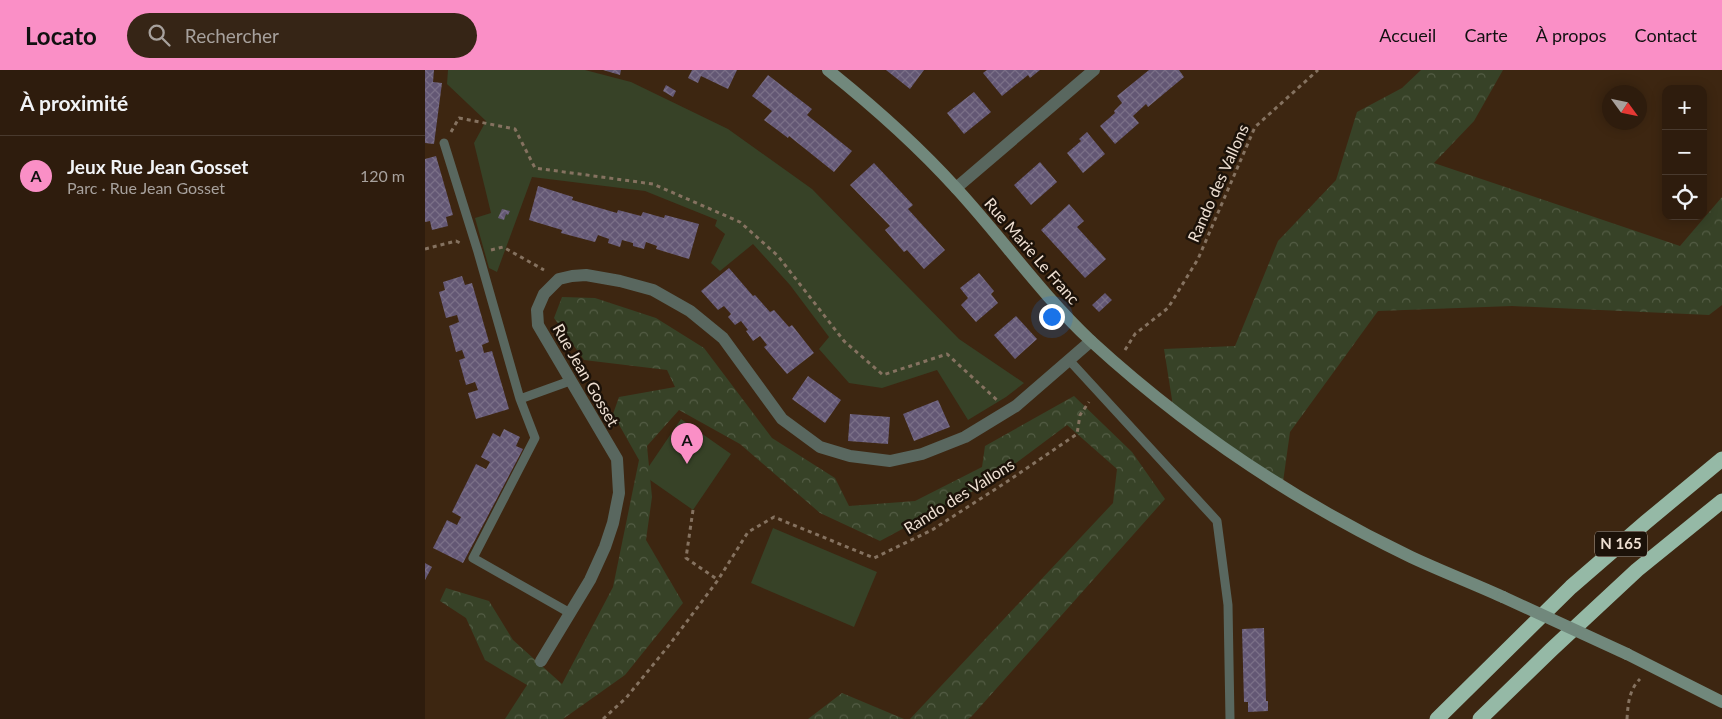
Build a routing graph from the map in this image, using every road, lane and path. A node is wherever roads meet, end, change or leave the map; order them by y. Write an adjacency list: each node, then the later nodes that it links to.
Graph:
1 (828, 70): 5 (street, Rue Marie Le Franc)
2 (1094, 70): 5 (street)
3 (1318, 70): 12 (path, Rando des Vallons)
4 (443, 143): 8 (lane); 16 (path)
5 (956, 188): 10 (street, Rue Marie Le Franc)
6 (503, 247): 9 (path)
7 (425, 249): 8 (path)
8 (478, 252): 15 (lane)
9 (559, 280): 13 (street, Rue Jean Gosset); 16 (street)
10 (1091, 341): 11 (street); 12 (street, Rue Marie Le Franc)
11 (1069, 360): 14 (lane); 16 (street)
12 (1117, 363): 23 (street, Rue Marie Le Franc, bridge)
13 (570, 381): 15 (lane); 21 (street, Rue Jean Gosset)
14 (1096, 391): 20 (path, Rando des Vallons); 26 (lane)
15 (520, 399): 21 (lane)
16 (1009, 411)
17 (1722, 459): 27 (highway, N 165)
18 (1722, 501): 28 (highway, N 165)
19 (693, 510): 20 (path)
20 (718, 580): 25 (path, Rando des Vallons)
21 (570, 613): 22 (street, Rue Jean Gosset)
22 (541, 661)
23 (1653, 667): 24 (street, Rue Marie Le Franc); 29 (path)
24 (1722, 702)
25 (603, 719)
26 (1230, 719)
27 (1437, 719)
28 (1480, 719)
29 (1627, 719)

